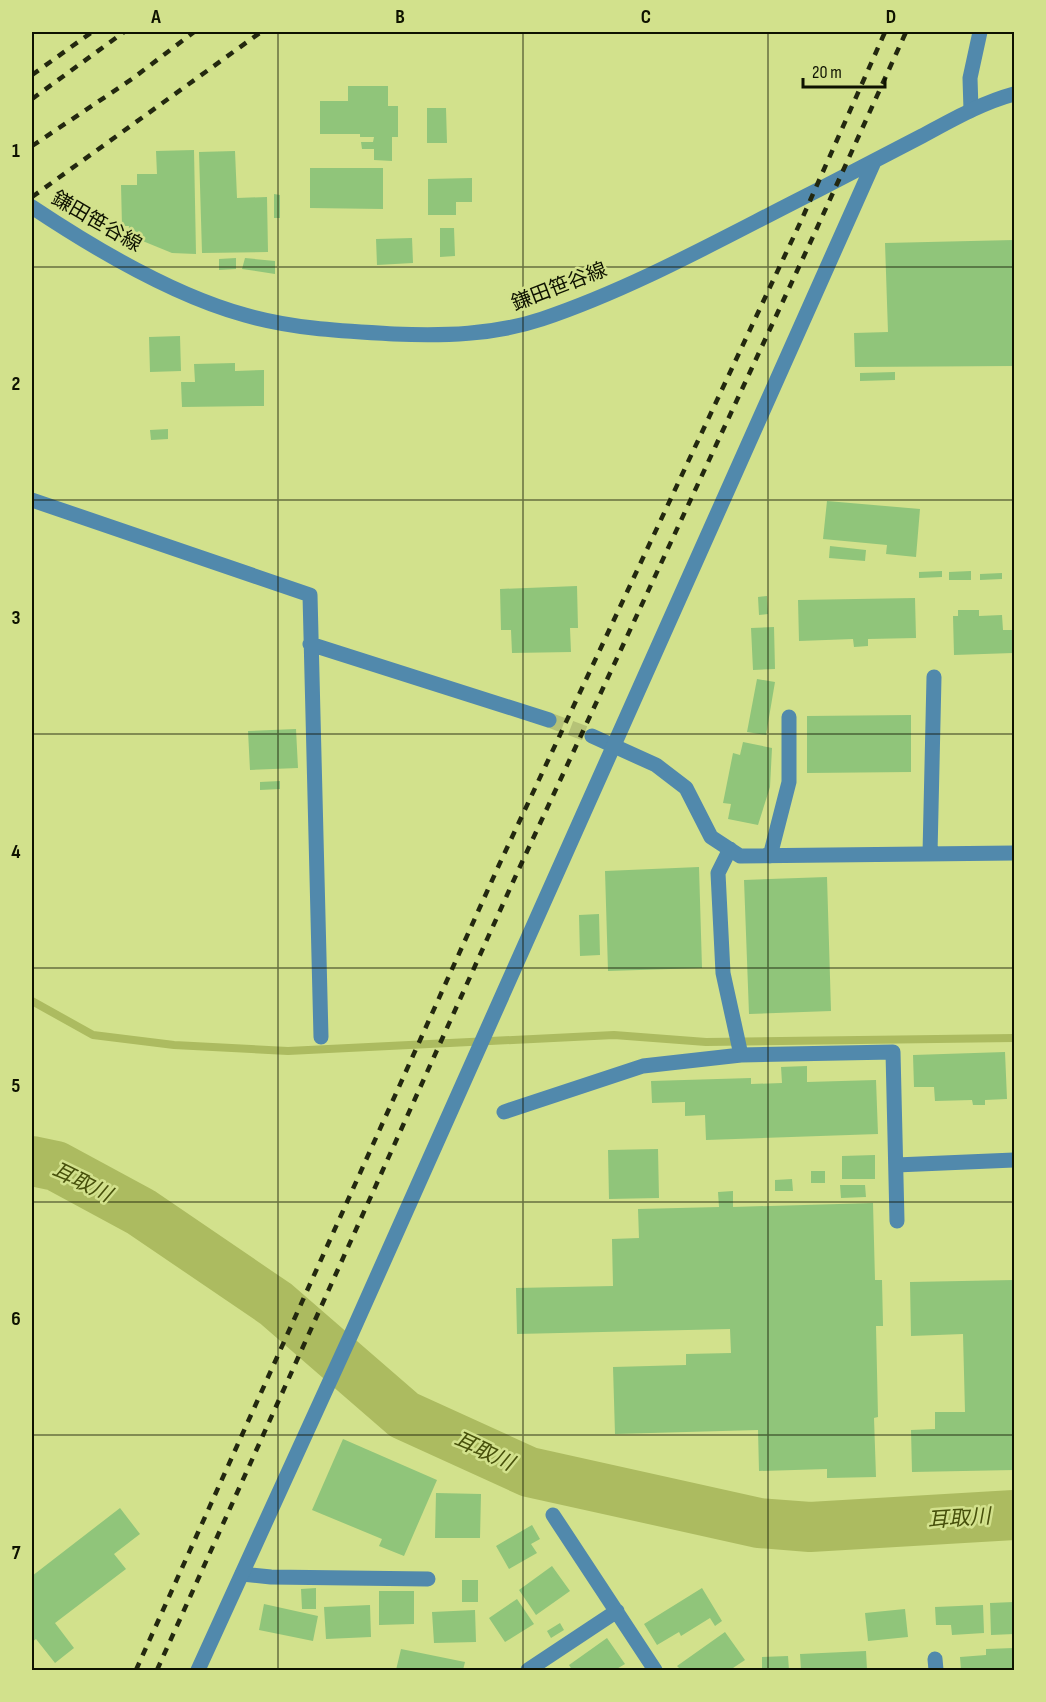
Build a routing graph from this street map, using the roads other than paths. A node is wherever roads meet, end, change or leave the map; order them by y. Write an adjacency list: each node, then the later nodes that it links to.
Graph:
1 (980, 32): 3 (street)
2 (1014, 94): 3 (street, 鎌田笹谷線)
3 (971, 110): 4 (street, 鎌田笹谷線)
4 (874, 162): 5 (street, 鎌田笹谷線); 12 (street)
5 (32, 207)
6 (32, 500): 7 (street)
7 (310, 644): 10 (street); 17 (street)
8 (934, 677): 15 (street)
9 (789, 717): 16 (street)
10 (549, 720)
11 (592, 736): 12 (street)
12 (614, 744): 13 (street); 24 (street)
13 (730, 849): 16 (street); 18 (street)
14 (1014, 853): 15 (street)
15 (930, 854): 16 (street)
16 (770, 856)
17 (321, 1037)
18 (741, 1053): 19 (street); 21 (street)
19 (504, 1112)
20 (1014, 1160): 21 (street)
21 (896, 1165): 22 (street)
22 (897, 1221)
23 (553, 1515): 26 (street)
24 (242, 1574): 25 (street); 27 (street)
25 (428, 1580)
26 (616, 1611): 28 (street); 29 (street)
27 (198, 1671)
28 (528, 1671)
29 (655, 1671)

